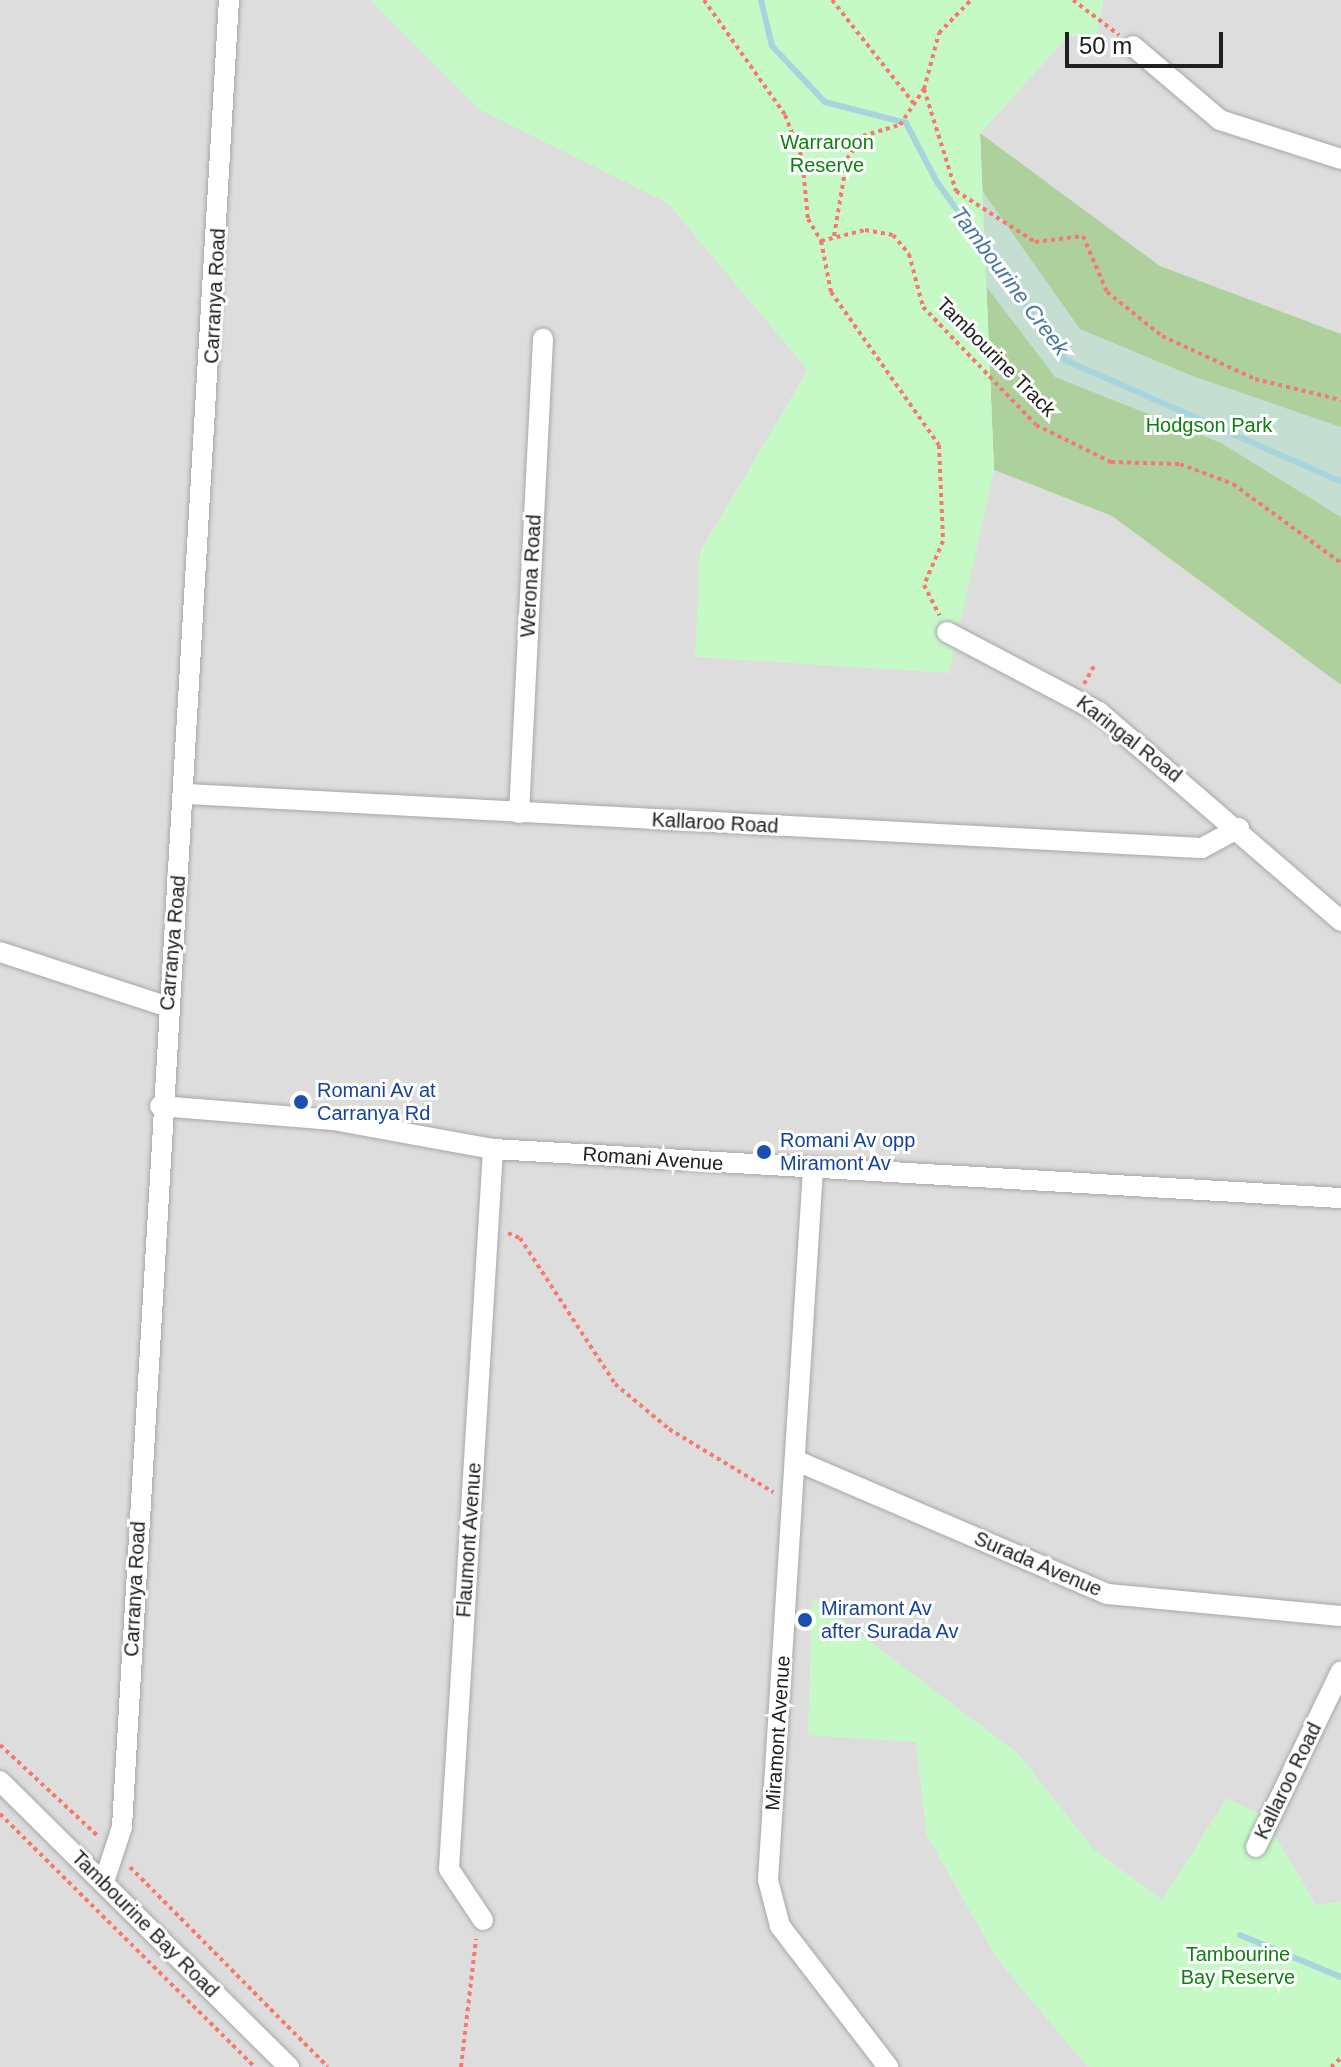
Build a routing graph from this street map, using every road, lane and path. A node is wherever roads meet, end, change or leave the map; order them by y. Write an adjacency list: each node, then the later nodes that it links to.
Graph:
1 (229, 0): 16 (street, Carranya Road)
2 (704, 0): 11 (path)
3 (832, 0): 8 (path)
4 (971, 0): 7 (path)
5 (1073, 0): 6 (path)
6 (1133, 46): 9 (street)
7 (924, 89): 8 (path); 13 (path)
8 (913, 105): 10 (path)
9 (1341, 159)
10 (834, 237): 11 (path, Tambourine Track); 14 (path, Tambourine Track)
11 (821, 241): 15 (path)
12 (543, 339): 17 (street, Werona Road)
13 (1341, 400)
14 (1341, 563)
15 (947, 632): 18 (street, Karingal Road)
16 (187, 794): 17 (street, Kallaroo Road); 21 (street, Carranya Road)
17 (519, 813): 18 (street, Kallaroo Road)
18 (1239, 828): 19 (street, Karingal Road)
19 (1341, 921)
20 (0, 952): 21 (street)
21 (168, 1007): 22 (street, Carranya Road)
22 (160, 1106): 23 (street, Romani Avenue); 35 (street, Carranya Road)
23 (493, 1149): 24 (street, Romani Avenue); 26 (street, Flaumont Avenue)
24 (813, 1169): 25 (street, Romani Avenue); 27 (street, Miramont Avenue)
25 (1341, 1198)
26 (488, 1226): 28 (path); 37 (street, Flaumont Avenue)
27 (797, 1461): 28 (street, Miramont Avenue); 29 (street, Surada Avenue)
28 (795, 1506): 43 (street, Miramont Avenue)
29 (1341, 1616)
30 (1341, 1671): 34 (street, Kallaroo Road)
31 (0, 1745): 35 (path)
32 (0, 1781): 36 (street, Tambourine Bay Road)
33 (0, 1814): 39 (path, Tambourine Bay Road)
34 (1256, 1847)
35 (115, 1855): 36 (street, Carranya Road); 41 (path)
36 (104, 1882): 40 (street, Tambourine Bay Road)
37 (483, 1920): 42 (path)
38 (1341, 2058): 44 (path)
39 (255, 2067)
40 (289, 2067)
41 (328, 2067)
42 (461, 2067)
43 (888, 2067)
44 (1331, 2067)

